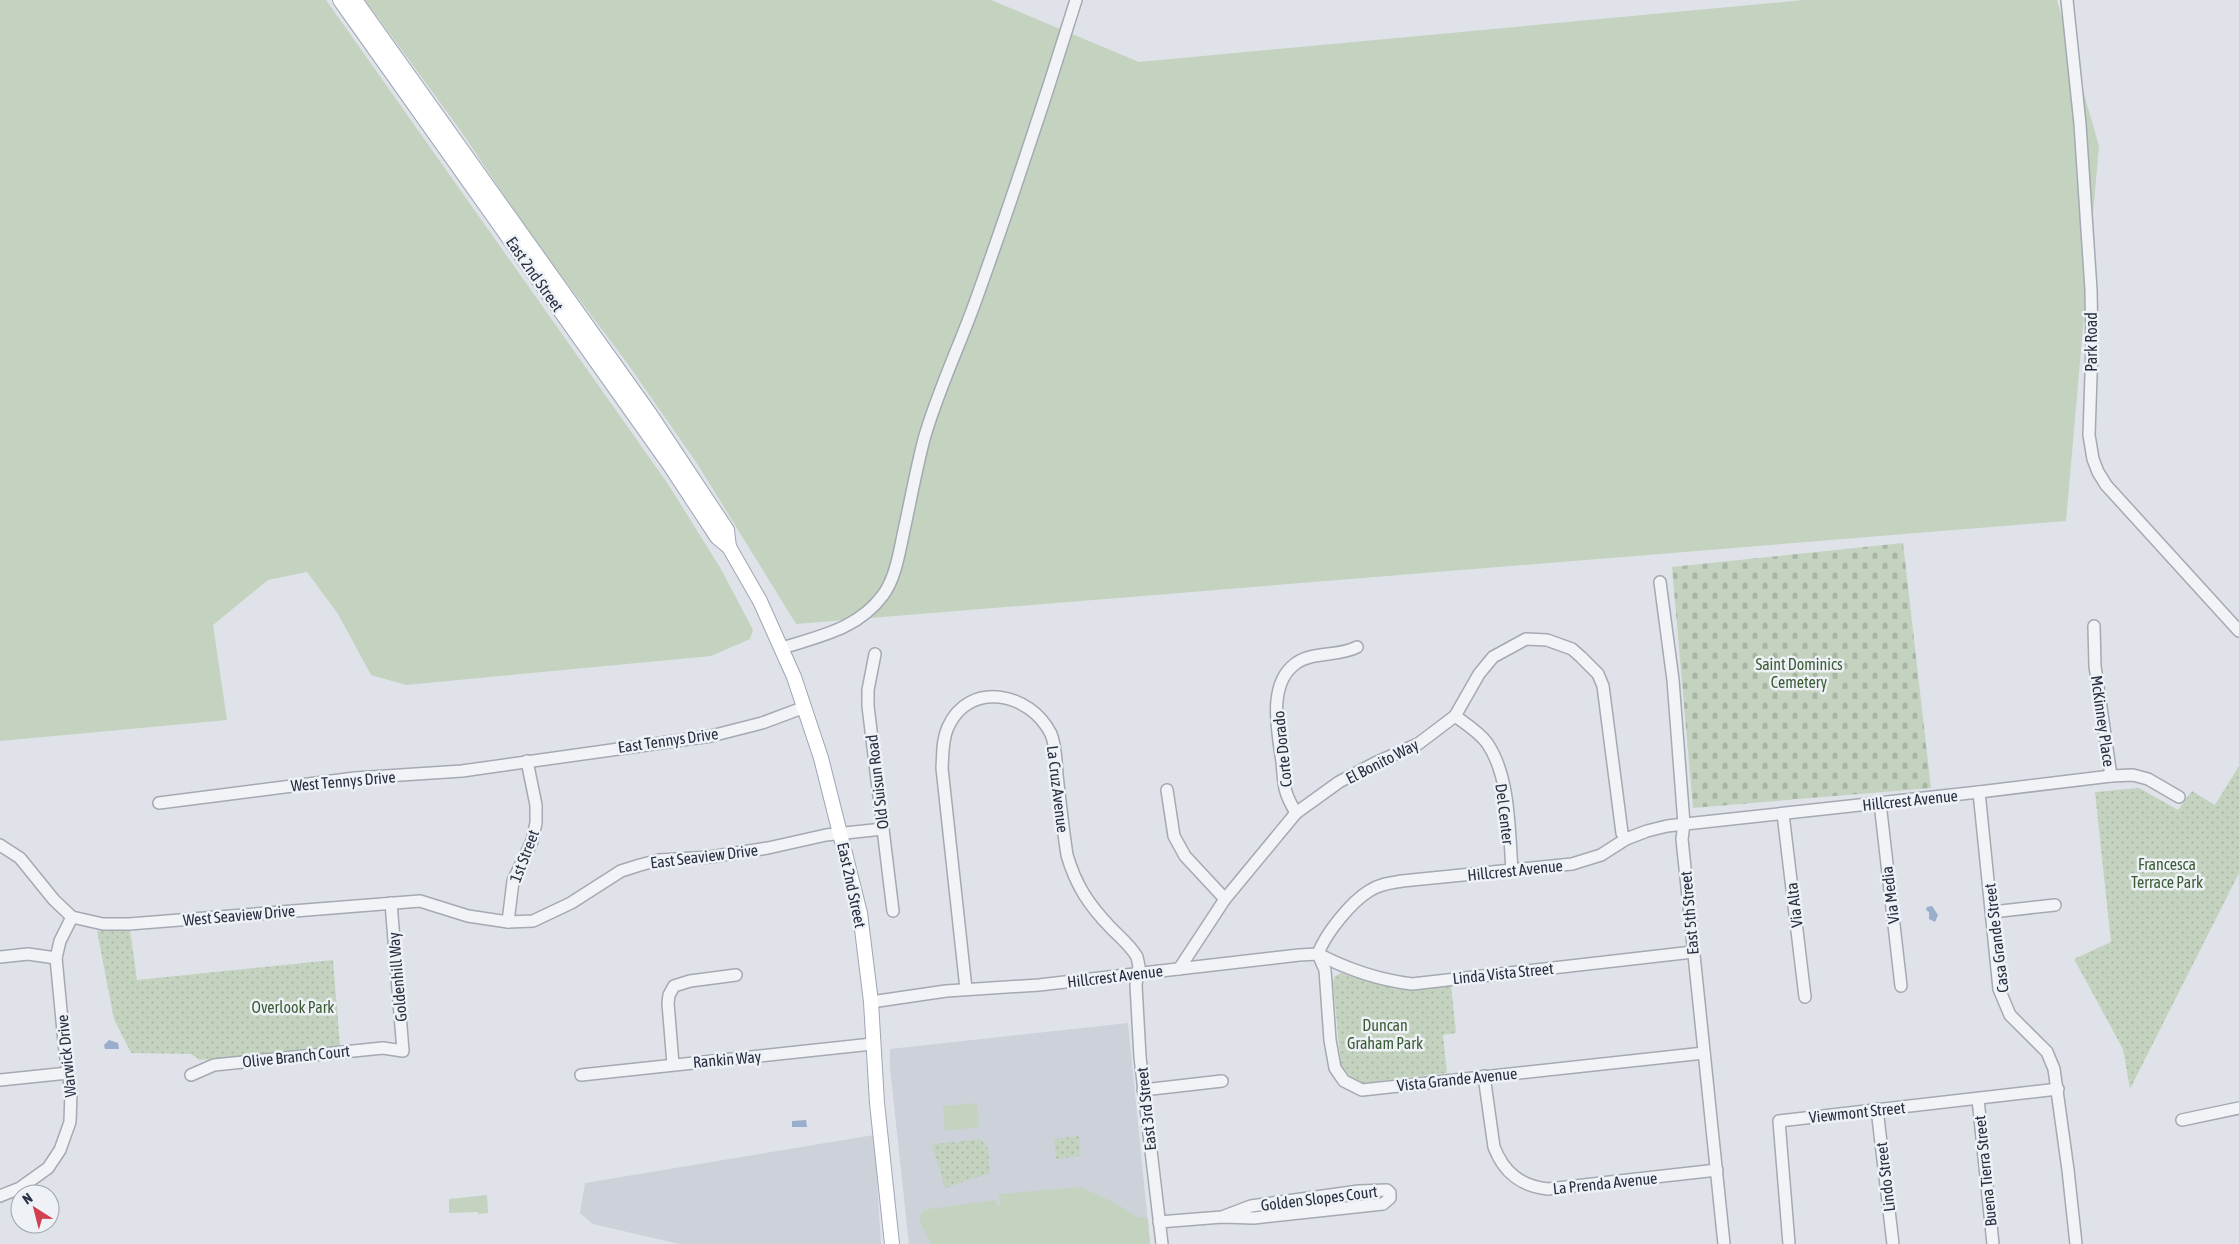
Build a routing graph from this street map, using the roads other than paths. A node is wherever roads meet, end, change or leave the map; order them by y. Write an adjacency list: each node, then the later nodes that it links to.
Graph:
1 (340, 0): 5 (main road, East 2nd Street)
2 (355, 0): 5 (main road, East 2nd Street)
3 (1076, 0): 10 (street)
4 (2068, 0): 8 (street, Park Road)
5 (730, 547): 10 (main road, East 2nd Street)
6 (1660, 582): 23 (street, East 5th Street)
7 (2094, 626): 15 (street, McKinney Place)
8 (2239, 631)
9 (1357, 647): 21 (street, Corte Dorado)
10 (782, 648): 12 (main road, East 2nd Street)
11 (875, 654): 24 (street, Old Suisun Road)
12 (805, 707): 14 (street, East Tennys Drive); 25 (main road, East 2nd Street)
13 (1455, 716): 21 (street, El Bonito Way); 26 (street, El Bonito Way); 28 (street, Del Center)
14 (527, 761): 19 (street, West Tennys Drive); 35 (street, 1st Street)
15 (2110, 776): 17 (street, Hillcrest Avenue); 18 (street, Hillcrest Avenue)
16 (1167, 790): 29 (street)
17 (1979, 792): 20 (street, Hillcrest Avenue); 33 (street, Casa Grande Street)
18 (2180, 797)
19 (158, 803)
20 (1880, 803): 22 (street, Hillcrest Avenue); 43 (street, Via Media)
21 (1296, 813): 29 (street, El Bonito Way)
22 (1783, 814): 23 (street, Hillcrest Avenue); 45 (street, Via Alta)
23 (1684, 824): 26 (street, Hillcrest Avenue); 36 (street, East 5th Street)
24 (883, 829): 25 (street, East Seaview Drive); 32 (street, Old Suisun Road)
25 (842, 834): 35 (street, East Seaview Drive); 46 (main road, East 2nd Street)
26 (1626, 840): 28 (street, Hillcrest Avenue)
27 (0, 845): 34 (street)
28 (1512, 870): 37 (street, Hillcrest Avenue)
29 (1225, 899): 40 (street, El Bonito Way)
30 (391, 903): 34 (street, West Seaview Drive); 35 (street, West Seaview Drive); 48 (street, Goldenhill Way)
31 (2055, 905): 33 (street)
32 (893, 910)
33 (1992, 912): 57 (street, Casa Grande Street)
34 (72, 917): 39 (street, Warwick Drive)
35 (508, 922)
36 (1692, 952): 37 (street, Linda Vista Street); 49 (street, East 5th Street)
37 (1318, 954): 40 (street, Hillcrest Avenue); 54 (street, Vista Grande Avenue)
38 (0, 957): 39 (street)
39 (56, 958): 51 (street, Warwick Drive)
40 (1179, 969): 41 (street, Hillcrest Avenue)
41 (1138, 974): 44 (street, Hillcrest Avenue); 44 (street, La Cruz Avenue); 58 (street, East 3rd Street)
42 (736, 975): 50 (street)
43 (1901, 986)
44 (966, 989): 46 (street, Hillcrest Avenue)
45 (1805, 997)
46 (871, 1002): 47 (main road, East 2nd Street)
47 (872, 1044): 50 (street, Rankin Way); 67 (main road, East 2nd Street)
48 (403, 1051): 52 (street, Olive Branch Court)
49 (1704, 1053): 54 (street, Vista Grande Avenue); 63 (street, East 5th Street)
50 (673, 1064): 53 (street, Rankin Way)
51 (68, 1072): 55 (street); 64 (street, Warwick Drive)
52 (191, 1075)
53 (581, 1075)
54 (1484, 1076): 63 (street, La Prenda Avenue)
55 (0, 1080)
56 (1222, 1081): 58 (street)
57 (2058, 1089): 59 (street, Viewmont Street); 73 (street, Casa Grande Street)
58 (1143, 1090): 66 (street, East 3rd Street)
59 (1978, 1098): 61 (street, Viewmont Street); 72 (street, Buena Tierra Street)
60 (2239, 1108): 62 (street)
61 (1877, 1109): 70 (street, Viewmont Street); 71 (street, Lindo Street)
62 (2182, 1120)
63 (1717, 1170): 69 (street, East 5th Street)
64 (0, 1196)
65 (1222, 1217): 65 (street, Golden Slopes Court); 66 (street, Golden Slopes Court)
66 (1159, 1222): 68 (street, East 3rd Street)
67 (892, 1244)
68 (1162, 1244)
69 (1724, 1244)
70 (1790, 1244)
71 (1893, 1244)
72 (1993, 1244)
73 (2076, 1244)

